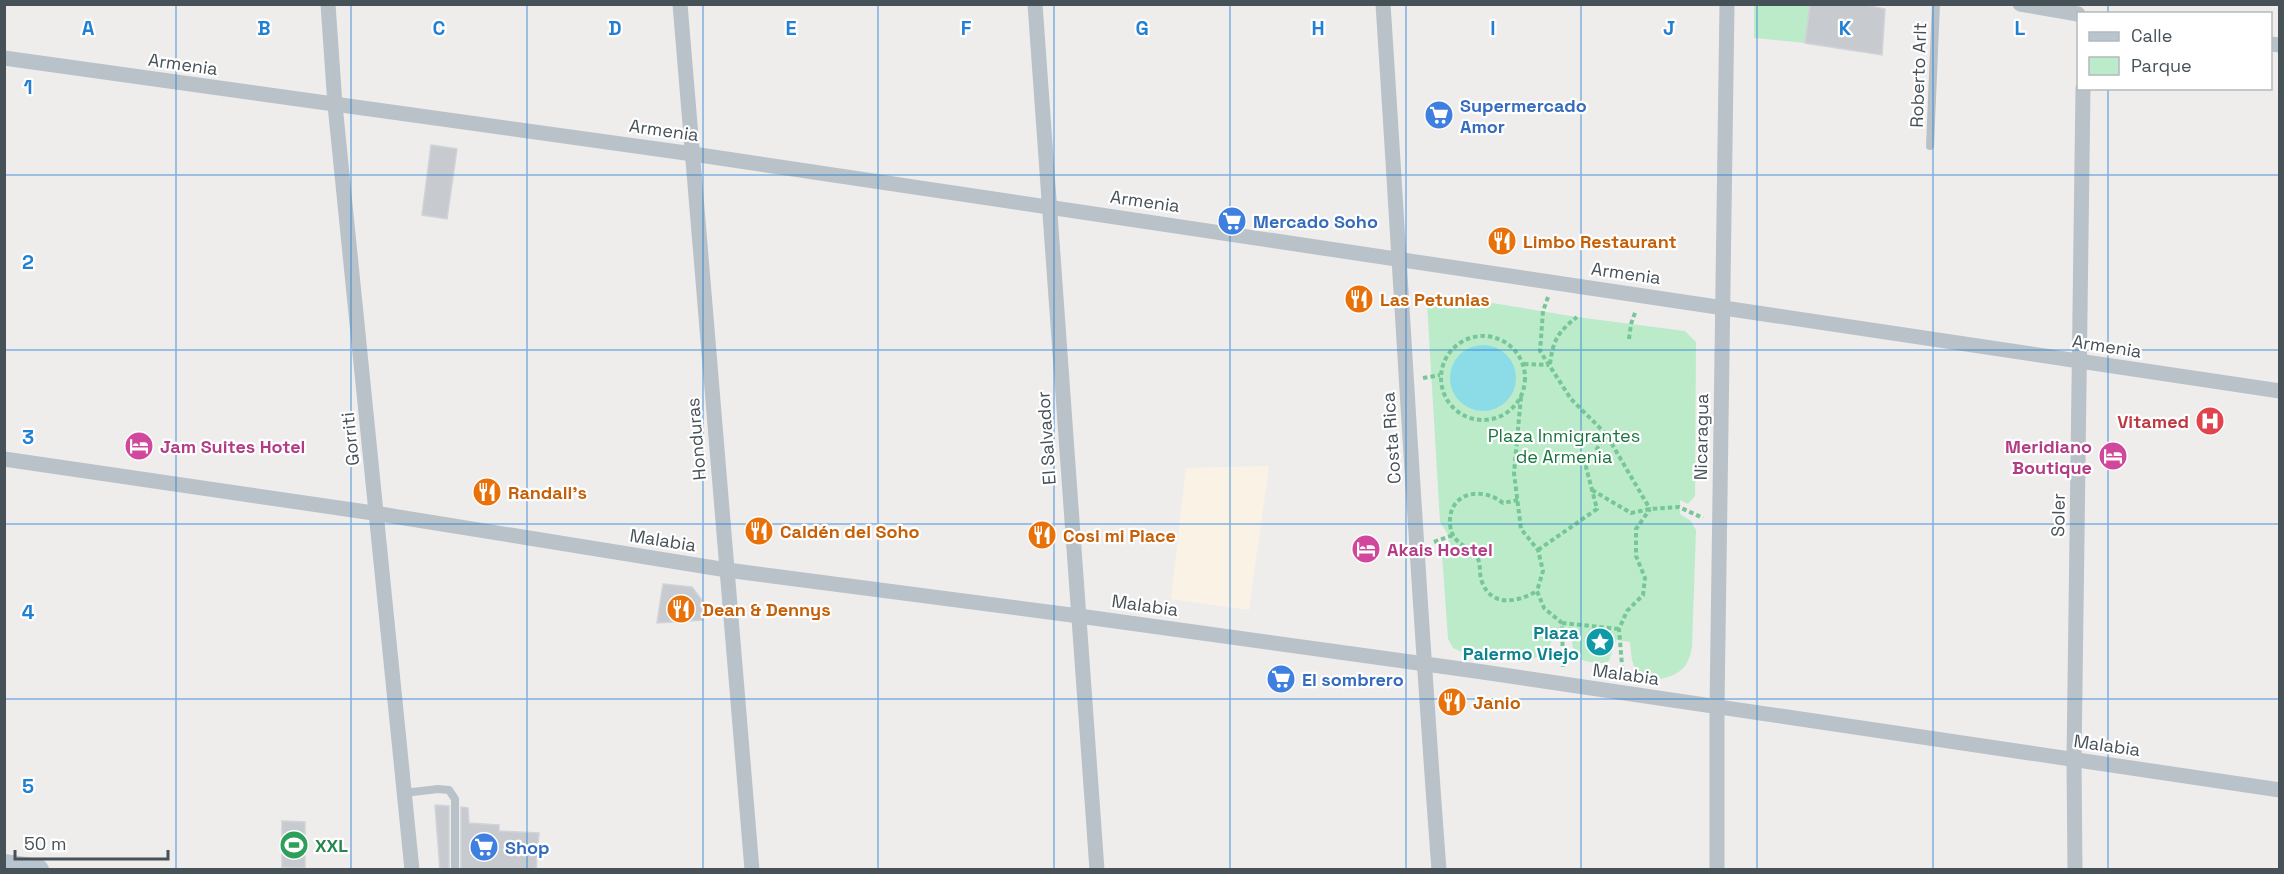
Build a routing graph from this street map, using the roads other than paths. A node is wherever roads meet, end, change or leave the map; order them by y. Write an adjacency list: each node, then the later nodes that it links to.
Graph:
1 (328, 4): 11 (street, Gorriti)
2 (680, 4): 13 (street, Honduras)
3 (1035, 4): 14 (street, El Salvador)
4 (1383, 4): 15 (street, Costa Rica)
5 (1727, 4): 16 (street, Nicaragua)
6 (1936, 4): 12 (lane, Roberto Arlt)
7 (2020, 4): 8 (street)
8 (2077, 14)
9 (4, 58): 11 (street, Armenia)
10 (2084, 90): 17 (street, Soler)
11 (335, 105): 13 (street, Armenia); 20 (street, Gorriti)
12 (1930, 147)
13 (693, 154): 14 (street, Armenia); 21 (street, Honduras)
14 (1048, 207): 15 (street, Armenia); 22 (street, El Salvador)
15 (1400, 260): 16 (street, Armenia); 23 (street, Costa Rica)
16 (1723, 307): 17 (street, Armenia); 24 (street, Nicaragua)
17 (2080, 362): 18 (street, Armenia); 25 (street, Soler)
18 (2280, 391)
19 (4, 459): 20 (street, Malabia)
20 (377, 514): 21 (street, Malabia); 27 (street, Gorriti)
21 (727, 570): 22 (street, Malabia); 32 (street, Honduras)
22 (1079, 616): 23 (street, Malabia); 33 (street, El Salvador)
23 (1424, 665): 24 (street, Malabia); 34 (street, Costa Rica)
24 (1717, 707): 25 (street, Malabia); 35 (street, Nicaragua)
25 (2074, 760): 26 (street, Malabia); 36 (street, Soler)
26 (2280, 790)
27 (404, 793): 30 (street, Gorriti); 31 (lane)
28 (4, 865): 29 (main road)
29 (38, 870)
30 (412, 870)
31 (455, 870)
32 (752, 870)
33 (1096, 870)
34 (1440, 870)
35 (1718, 870)
36 (2075, 870)

